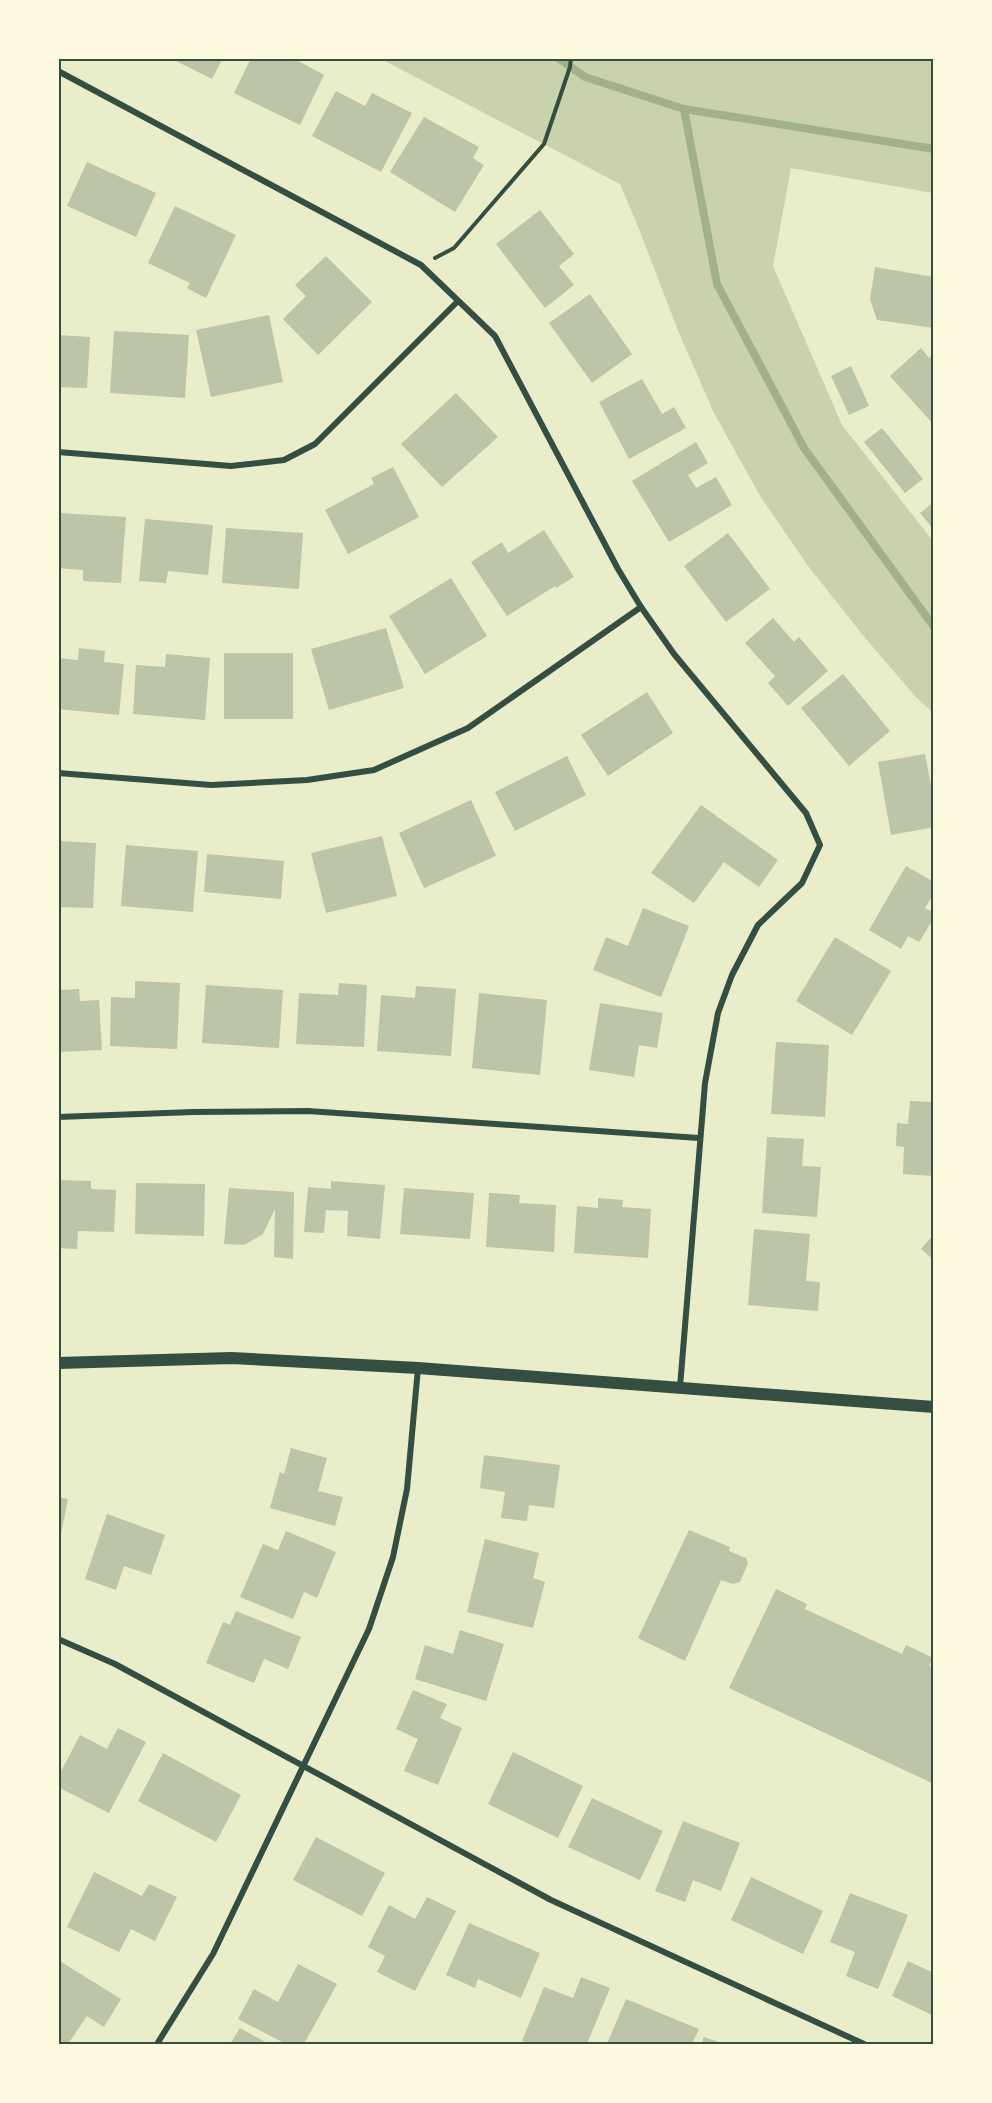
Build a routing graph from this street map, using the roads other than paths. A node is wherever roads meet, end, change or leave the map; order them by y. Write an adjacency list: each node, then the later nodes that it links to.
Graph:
1 (58, 71): 2 (street)
2 (458, 302): 3 (street); 4 (street)
3 (58, 453)
4 (641, 607): 5 (street); 7 (street)
5 (58, 773)
6 (58, 1117): 7 (street)
7 (699, 1138): 10 (street)
8 (58, 1363): 9 (main road)
9 (418, 1368): 10 (main road); 13 (street)
10 (680, 1387): 11 (main road)
11 (933, 1407)
12 (58, 1639): 13 (street)
13 (304, 1766): 14 (street); 15 (street)
14 (157, 2044)
15 (864, 2044)

